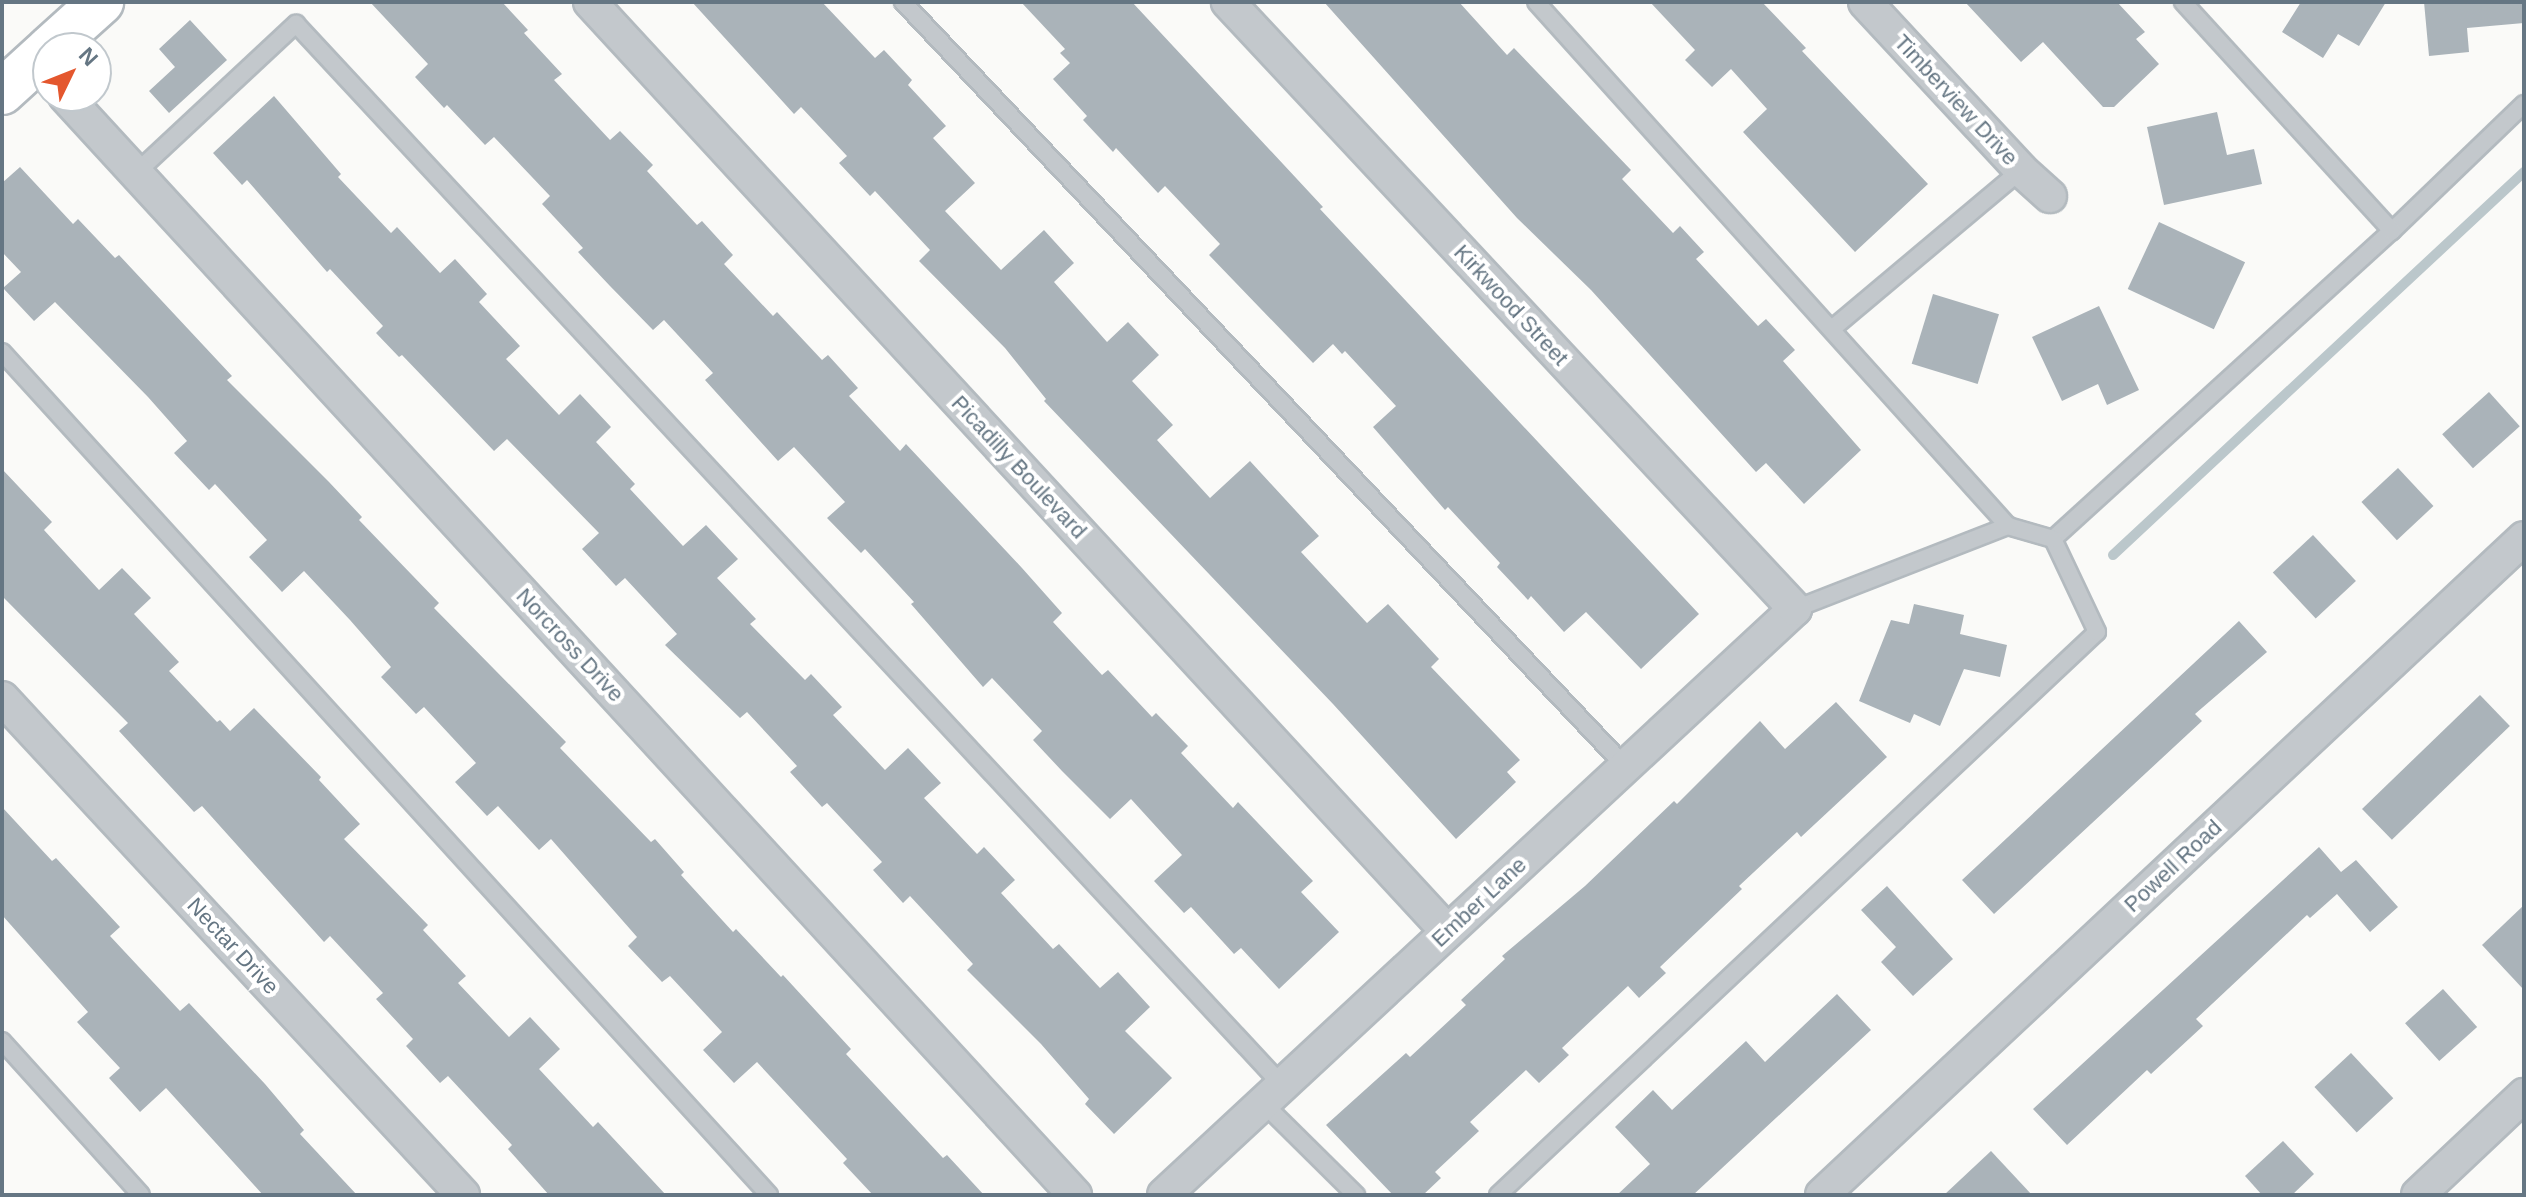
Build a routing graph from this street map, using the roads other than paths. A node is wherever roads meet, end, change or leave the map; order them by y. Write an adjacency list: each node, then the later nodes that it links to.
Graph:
1 (101, 2): 8 (main road)
2 (903, 2): 24 (lane)
3 (1228, 2): 22 (street, Kirkwood Street)
4 (1536, 2): 17 (lane)
5 (1865, 2): 13 (street, Timberview Drive)
6 (2183, 2): 16 (lane)
7 (596, 4): 25 (street, Picadilly Boulevard)
8 (72, 32)
9 (32, 69): 10 (main road)
10 (2, 92)
11 (2524, 104): 16 (lane)
12 (80, 112): 14 (street, Norcross Drive)
13 (2021, 170): 15 (street, Timberview Drive); 17 (lane)
14 (136, 173): 27 (lane); 32 (street, Norcross Drive)
15 (2050, 196)
16 (2392, 231): 21 (lane)
17 (1833, 328): 19 (lane)
18 (2, 352): 31 (lane)
19 (2008, 526): 21 (lane); 22 (lane)
20 (2524, 538): 36 (street, Powell Road)
21 (2053, 539): 35 (lane)
22 (1795, 609): 24 (street, Ember Lane)
23 (2, 698): 30 (street, Nectar Drive)
24 (1625, 766): 25 (street, Ember Lane)
25 (1447, 931): 27 (street, Ember Lane)
26 (2, 1041): 29 (lane)
27 (1273, 1094): 33 (street, Ember Lane); 34 (lane)
28 (2524, 1095): 37 (street)
29 (141, 1195)
30 (463, 1195)
31 (769, 1195)
32 (1075, 1195)
33 (1164, 1195)
34 (1356, 1195)
35 (1498, 1195)
36 (1822, 1195)
37 (2418, 1195)

